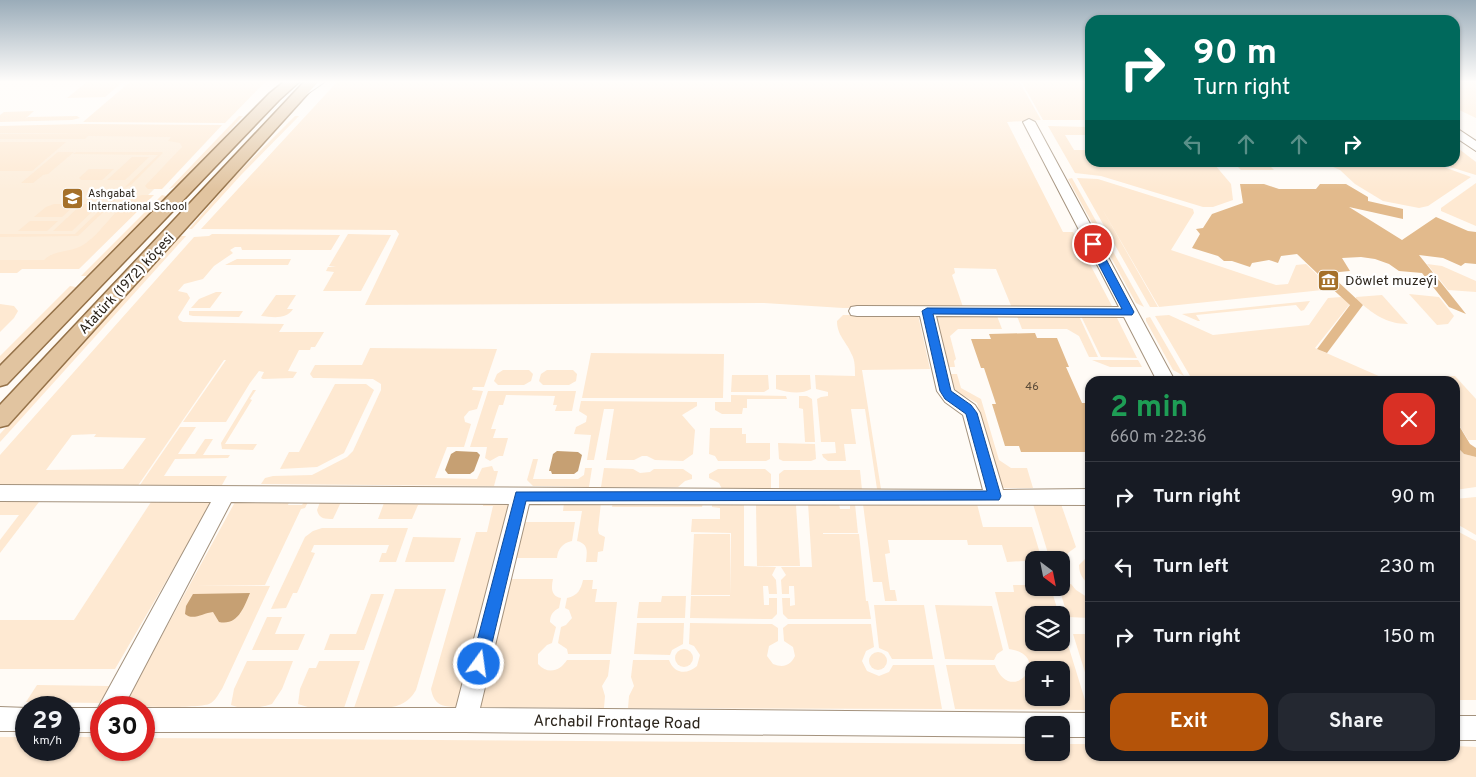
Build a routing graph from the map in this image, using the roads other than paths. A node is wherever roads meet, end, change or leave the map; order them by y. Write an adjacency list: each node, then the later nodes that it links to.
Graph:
1 (254, 117): 10 (main road, Atatürk (1972) köçesi)
2 (270, 117): 11 (main road, Atatürk (1972) köçesi)
3 (1029, 122): 8 (street)
4 (1460, 135): 5 (street)
5 (1476, 147)
6 (856, 311): 7 (street)
7 (927, 311): 8 (street); 15 (street)
8 (1129, 312): 9 (street)
9 (1163, 376)
10 (0, 379)
11 (0, 418)
12 (0, 493): 13 (street)
13 (226, 493): 14 (street); 17 (street)
14 (521, 496): 15 (street); 21 (street)
15 (995, 496): 16 (street)
16 (1085, 496)
17 (116, 696)
18 (0, 719): 19 (street)
19 (15, 719)
20 (155, 720): 21 (street, Archabil Frontage Road)
21 (465, 720): 22 (street, Archabil Frontage Road)
22 (1085, 725)
23 (1460, 728): 24 (street)
24 (1476, 728)

